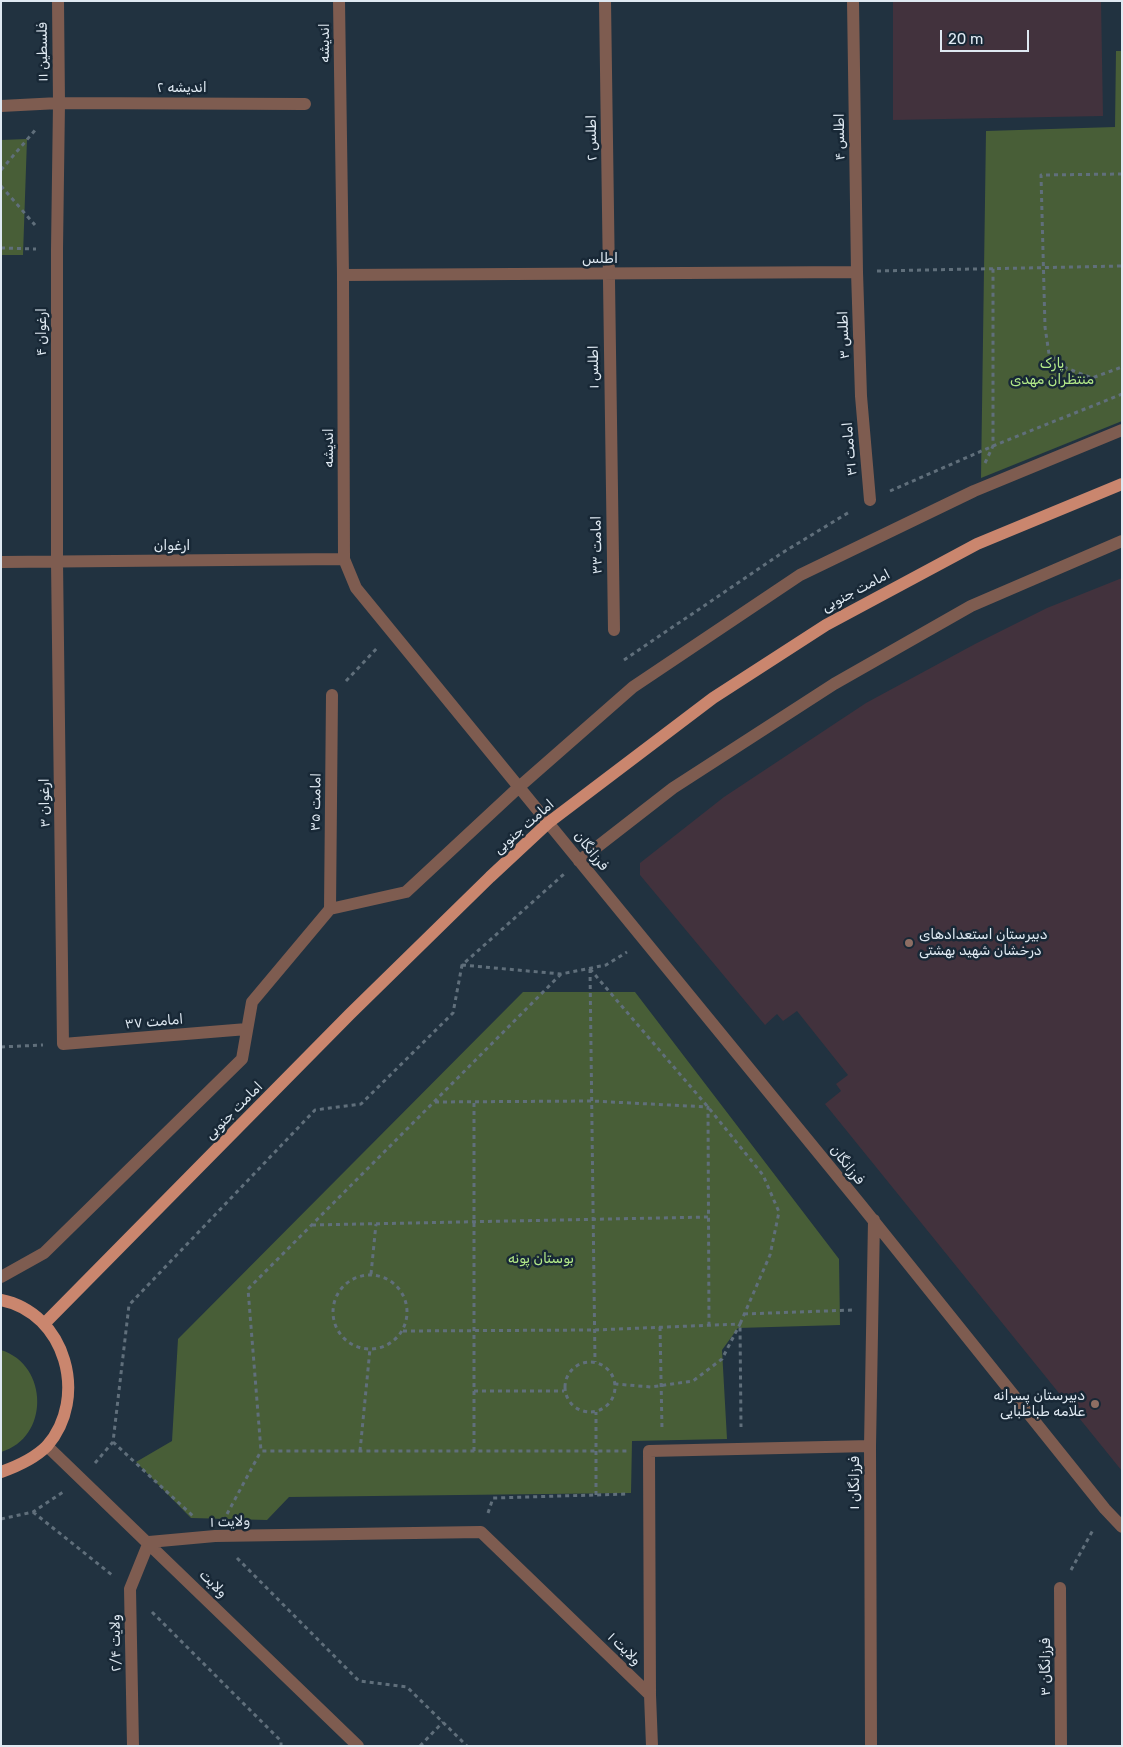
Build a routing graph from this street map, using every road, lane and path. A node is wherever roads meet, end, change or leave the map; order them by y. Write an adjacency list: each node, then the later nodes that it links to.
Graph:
1 (58, 1): 5 (street, فلسطین ۱۱)
2 (339, 1): 18 (street, اندیشه)
3 (605, 1): 17 (street, اطلس ۲)
4 (853, 1): 16 (street, اطلس ۴)
5 (59, 103): 6 (street, اندیشه ۲); 7 (street, اندیشه ۲); 8 (path); 12 (street, ارغوان ۴)
6 (305, 104)
7 (1, 106)
8 (1, 170)
9 (1122, 174): 14 (path)
10 (1, 186): 12 (path)
11 (1, 248): 12 (path)
12 (57, 249): 29 (street, ارغوان ۴)
13 (1122, 266): 14 (path)
14 (1044, 267): 15 (path); 19 (path)
15 (993, 268): 16 (path); 24 (path)
16 (857, 272): 17 (street, اطلس); 20 (street, اطلس ۳)
17 (608, 274): 18 (street, اطلس); 22 (street, اطلس ۱)
18 (343, 275): 27 (street, اندیشه)
19 (1122, 367)
20 (861, 396): 25 (street, امامت ۳۱)
21 (1122, 430): 24 (street)
22 (610, 460): 30 (street, امامت ۳۳)
23 (1122, 484): 35 (main road, امامت جنوبی)
24 (974, 491): 32 (street)
25 (870, 500)
26 (1122, 540): 36 (street)
27 (344, 559): 29 (street, ارغوان); 31 (street, اندیشه)
28 (1, 562): 29 (street, ارغوان)
29 (58, 562): 43 (street, ارغوان ۳)
30 (614, 630): 32 (path)
31 (392, 633): 33 (path); 34 (street, اندیشه)
32 (633, 687): 34 (street)
33 (332, 695): 37 (street, امامت ۳۵)
34 (519, 787): 35 (street, اندیشه); 37 (street)
35 (548, 823): 36 (street, فرزانگان); 60 (main road, امامت جنوبی)
36 (580, 861): 38 (street, فرزانگان); 39 (path)
37 (330, 909): 42 (street)
38 (644, 940): 40 (path); 51 (street, فرزانگان)
39 (462, 965): 41 (path); 74 (path)
40 (590, 969): 41 (path); 45 (path); 48 (path)
41 (561, 974): 47 (path)
42 (247, 1029): 43 (street, امامت ۳۷); 56 (street)
43 (63, 1044): 44 (path)
44 (1, 1047)
45 (592, 1100): 46 (path); 48 (path); 50 (path)
46 (474, 1101): 47 (path); 52 (path)
47 (434, 1102): 54 (path)
48 (708, 1106): 49 (path); 59 (path)
49 (708, 1217): 50 (path); 62 (path)
50 (593, 1219): 52 (path); 64 (path)
51 (874, 1220): 58 (street, فرزانگان ۱); 88 (street, فرزانگان)
52 (474, 1222): 53 (path); 66 (path)
53 (376, 1224): 54 (path); 55 (path)
54 (312, 1225): 79 (path)
55 (371, 1274): 65 (path); 67 (path)
56 (1, 1277)
57 (1, 1300): 60 (main road)
58 (872, 1310): 59 (path); 76 (street, فرزانگان ۱)
59 (744, 1314): 61 (path)
60 (44, 1324): 75 (main road)
61 (740, 1324): 62 (path); 70 (path); 77 (path)
62 (709, 1326): 63 (path)
63 (660, 1327): 64 (path); 70 (path)
64 (594, 1330): 66 (path); 68 (path)
65 (403, 1331): 66 (path); 67 (path)
66 (474, 1331): 71 (path)
67 (370, 1349): 80 (path)
68 (594, 1362): 69 (path); 72 (path)
69 (616, 1384): 70 (path); 73 (path)
70 (661, 1386): 78 (path)
71 (474, 1391): 72 (path); 81 (path)
72 (564, 1391): 73 (path)
73 (596, 1412): 82 (path)
74 (113, 1442): 85 (path); 93 (path)
75 (47, 1446): 84 (main road); 85 (street, ولایت)
76 (870, 1446): 77 (street); 105 (street, فرزانگان ۱)
77 (741, 1448): 78 (street)
78 (662, 1450): 83 (street)
79 (261, 1451): 80 (path); 93 (path)
80 (360, 1451): 81 (path)
81 (474, 1451): 82 (path)
82 (596, 1451): 83 (path); 87 (path)
83 (649, 1451): 86 (street, ولایت ۱)
84 (1, 1472)
85 (82, 1480): 89 (path); 94 (street, ولایت)
86 (649, 1493): 87 (path); 97 (street, ولایت ۱)
87 (596, 1494): 92 (path)
88 (1105, 1508): 91 (street, فرزانگان); 95 (path)
89 (33, 1512): 90 (path); 96 (path)
90 (1, 1519)
91 (1122, 1527)
92 (481, 1532): 93 (street, ولایت ۱); 97 (street, ولایت ۱)
93 (215, 1536): 94 (street, ولایت ۱); 98 (path)
94 (149, 1542): 96 (street, ولایت ۲/۴); 101 (street, ولایت)
95 (1060, 1588): 106 (street, فرزانگان ۳)
96 (130, 1590): 99 (street, ولایت ۲/۴); 100 (path)
97 (650, 1695): 104 (street)
98 (443, 1722): 102 (path); 103 (path)
99 (133, 1746)
100 (281, 1746)
101 (358, 1746)
102 (420, 1746)
103 (467, 1746)
104 (652, 1746)
105 (871, 1746)
106 (1061, 1746)

